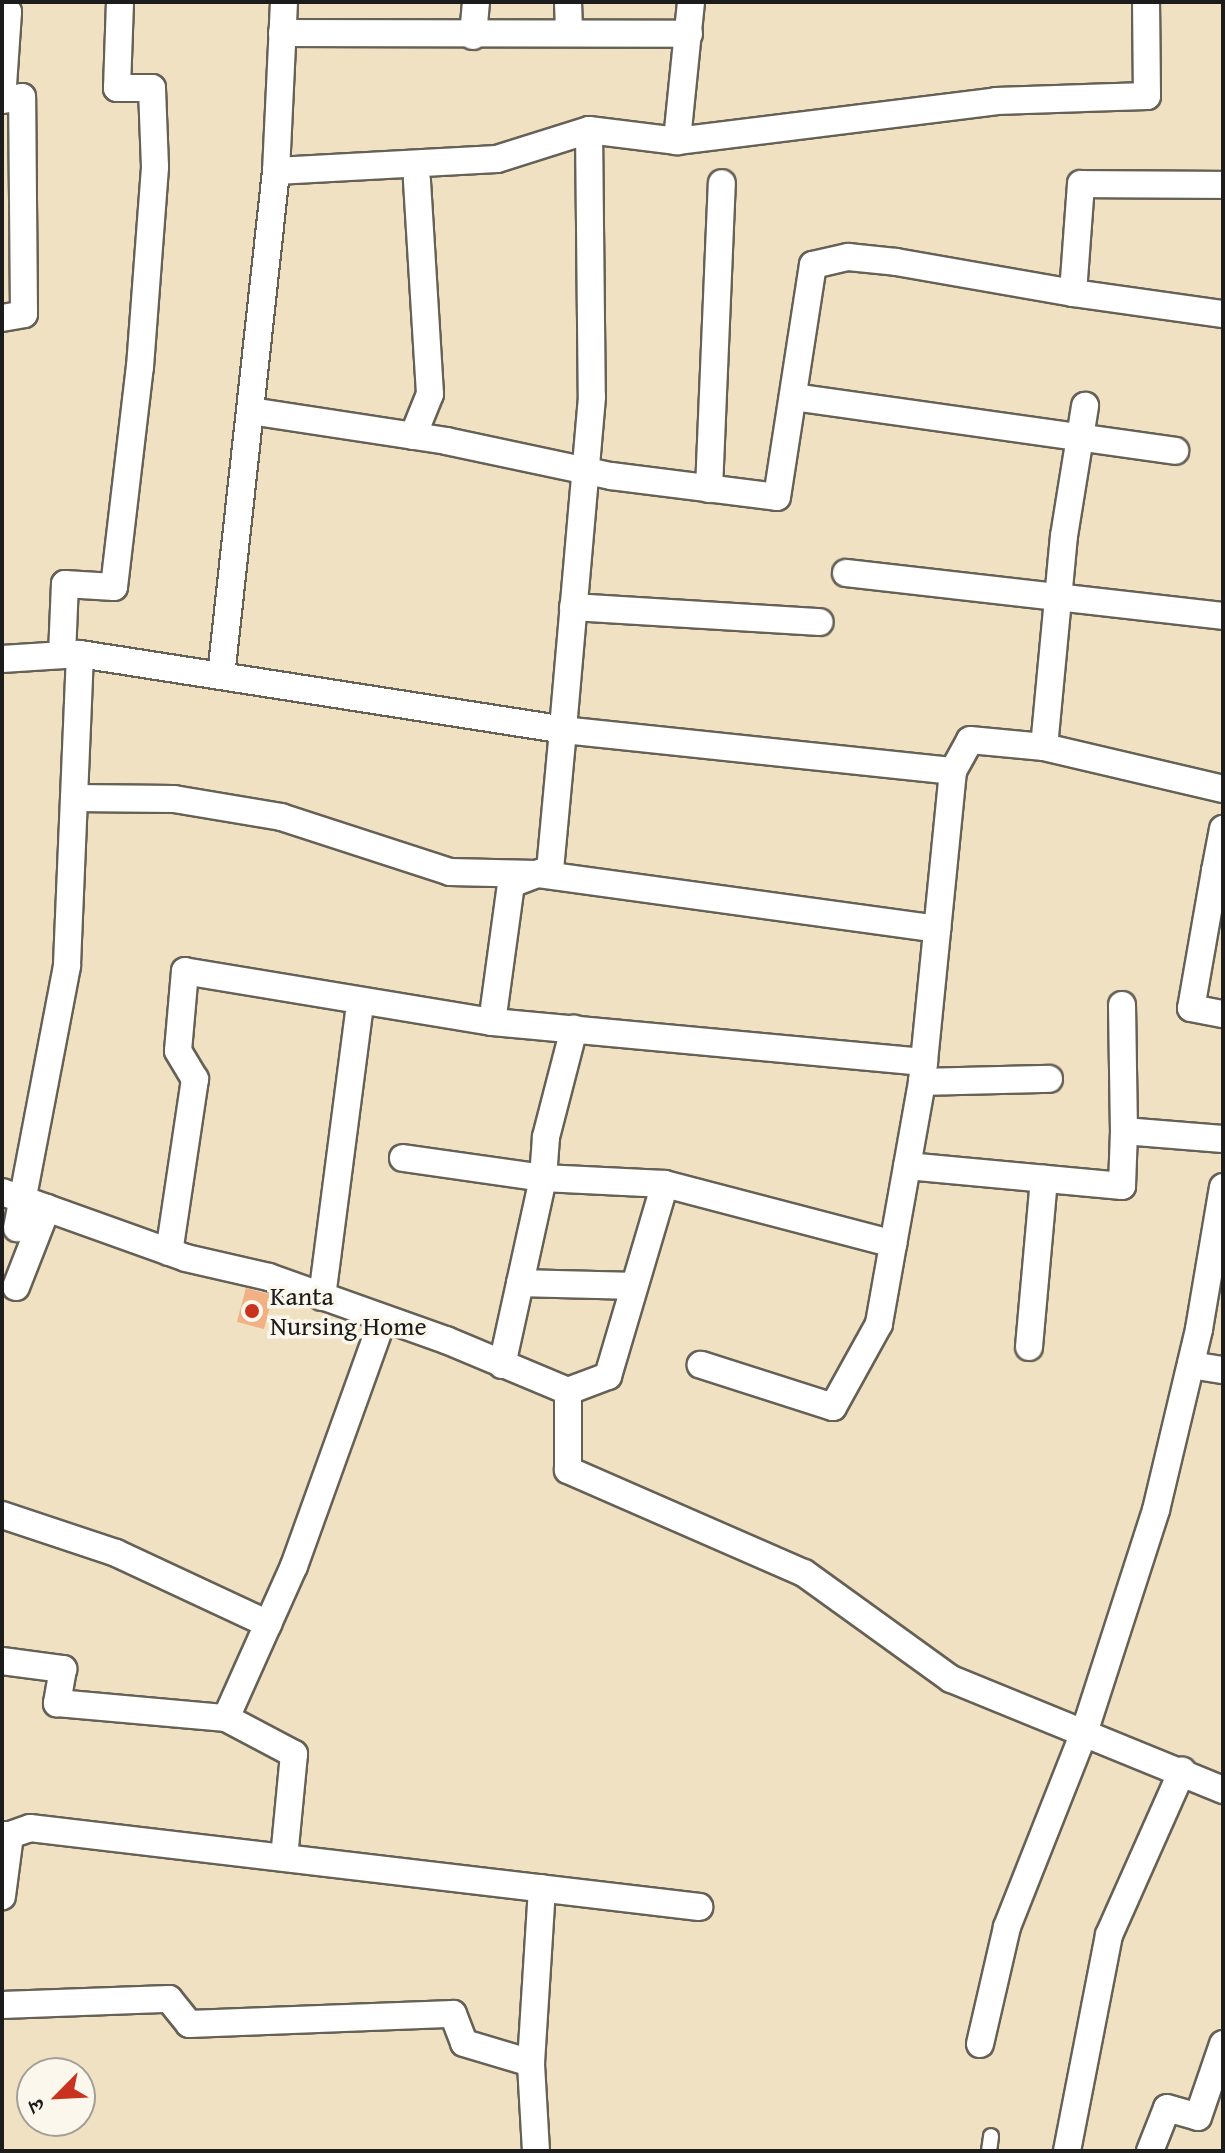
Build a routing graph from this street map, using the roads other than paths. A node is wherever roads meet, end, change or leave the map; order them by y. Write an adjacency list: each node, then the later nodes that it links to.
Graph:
1 (120, 2): 35 (street)
2 (284, 2): 8 (street)
3 (476, 2): 11 (street)
4 (568, 2): 9 (street)
5 (691, 2): 10 (street)
6 (1146, 2): 14 (street)
7 (6, 9): 12 (street)
8 (282, 33): 11 (street); 15 (street)
9 (569, 33): 10 (street); 11 (street)
10 (689, 34): 14 (street)
11 (473, 36)
12 (3, 100): 21 (street)
13 (589, 130): 14 (street); 15 (street); 28 (street)
14 (677, 141)
15 (276, 171): 24 (street)
16 (417, 179): 25 (street)
17 (722, 183): 29 (street)
18 (1223, 185): 19 (street)
19 (1073, 293): 20 (street); 22 (street)
20 (1223, 314)
21 (2, 318)
22 (793, 397): 26 (street); 29 (street)
23 (1085, 406): 26 (street)
24 (251, 411): 25 (street); 37 (street)
25 (413, 436): 28 (street)
26 (1079, 440): 27 (street); 31 (street)
27 (1175, 451)
28 (585, 470): 29 (street); 32 (street)
29 (709, 489)
30 (846, 573): 31 (street)
31 (1058, 594): 33 (street); 39 (street)
32 (573, 607): 34 (street); 38 (street)
33 (1223, 616)
34 (820, 622)
35 (71, 655): 36 (street); 37 (street); 42 (street)
36 (2, 659)
37 (221, 676): 38 (street)
38 (563, 730): 40 (street); 45 (street)
39 (1044, 747): 40 (street); 41 (street)
40 (953, 771): 46 (street)
41 (1223, 789)
42 (74, 798): 45 (street); 62 (street)
43 (1223, 829): 44 (street)
44 (1219, 871): 49 (street)
45 (537, 874): 46 (street); 50 (street)
46 (937, 929): 52 (street)
47 (1122, 1005): 54 (street)
48 (359, 1014): 69 (street)
49 (1223, 1014)
50 (492, 1022): 51 (street); 65 (street)
51 (574, 1029): 52 (street); 58 (street)
52 (923, 1072): 53 (street); 57 (street)
53 (1049, 1079)
54 (1124, 1131): 55 (street); 59 (street)
55 (1223, 1139)
56 (403, 1158): 58 (street)
57 (907, 1166): 59 (street); 64 (street)
58 (543, 1178): 60 (street); 66 (street)
59 (1044, 1179): 71 (street)
60 (665, 1184): 64 (street); 67 (street)
61 (1223, 1187): 74 (street)
62 (25, 1200): 63 (street); 65 (street); 68 (street)
63 (17, 1228)
64 (893, 1244): 73 (street)
65 (169, 1252): 69 (street)
66 (520, 1283): 67 (street); 72 (street)
67 (634, 1286): 76 (street)
68 (16, 1287)
69 (322, 1297): 70 (street)
70 (383, 1319): 72 (street); 78 (street)
71 (1029, 1347)
72 (502, 1365): 76 (street)
73 (701, 1365)
74 (1191, 1365): 75 (street); 81 (street)
75 (1223, 1370)
76 (568, 1391): 81 (street)
77 (2, 1515): 78 (street)
78 (268, 1624): 80 (street)
79 (2, 1661): 80 (street)
80 (226, 1718): 85 (street)
81 (1084, 1733): 82 (street); 90 (street)
82 (1182, 1771): 83 (street); 94 (street)
83 (1223, 1790)
84 (6, 1835): 85 (street); 87 (street)
85 (284, 1858): 86 (street)
86 (542, 1888): 88 (street); 92 (street)
87 (2, 1896)
88 (699, 1907)
89 (2, 2005): 92 (street)
90 (980, 2044)
91 (1223, 2044): 95 (street)
92 (531, 2063): 93 (street)
93 (536, 2151)
94 (1067, 2151)
95 (1150, 2151)

